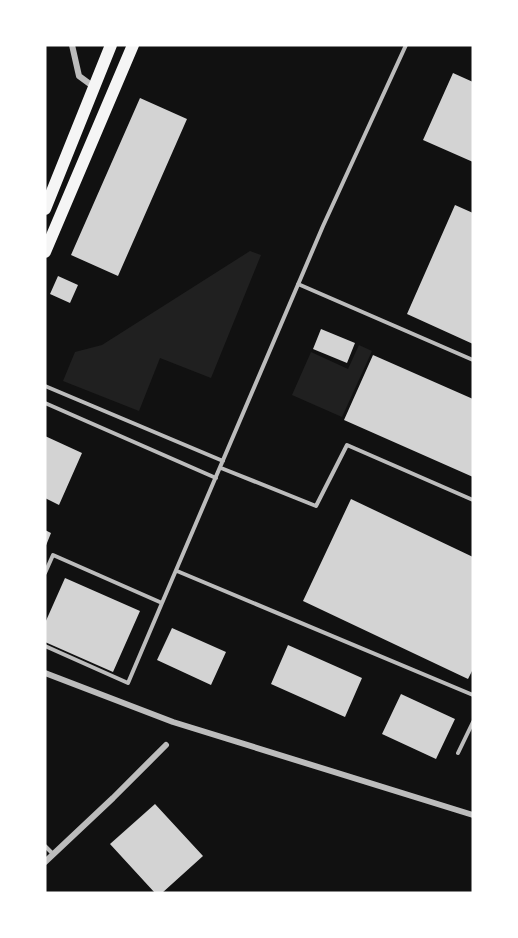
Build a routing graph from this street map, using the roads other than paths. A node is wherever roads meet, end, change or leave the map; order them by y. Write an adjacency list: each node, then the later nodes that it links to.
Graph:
1 (72, 45): 5 (street)
2 (111, 45): 5 (main road)
3 (133, 45): 7 (main road)
4 (406, 45): 8 (lane)
5 (94, 88): 6 (main road)
6 (45, 208)
7 (45, 252)
8 (298, 284): 9 (lane); 12 (lane)
9 (473, 360)
10 (45, 386): 12 (lane)
11 (45, 403): 14 (lane)
12 (223, 461): 13 (lane)
13 (221, 468): 14 (lane); 15 (lane)
14 (216, 478): 16 (lane)
15 (473, 500)
16 (177, 571): 18 (lane); 21 (lane)
17 (45, 573): 18 (lane)
18 (162, 603): 19 (lane)
19 (45, 646)
20 (45, 674): 25 (street)
21 (473, 695)
22 (473, 722): 24 (lane)
23 (166, 745): 27 (street)
24 (458, 753)
25 (473, 815)
26 (45, 846): 27 (lane)
27 (53, 854): 28 (street)
28 (45, 862)

